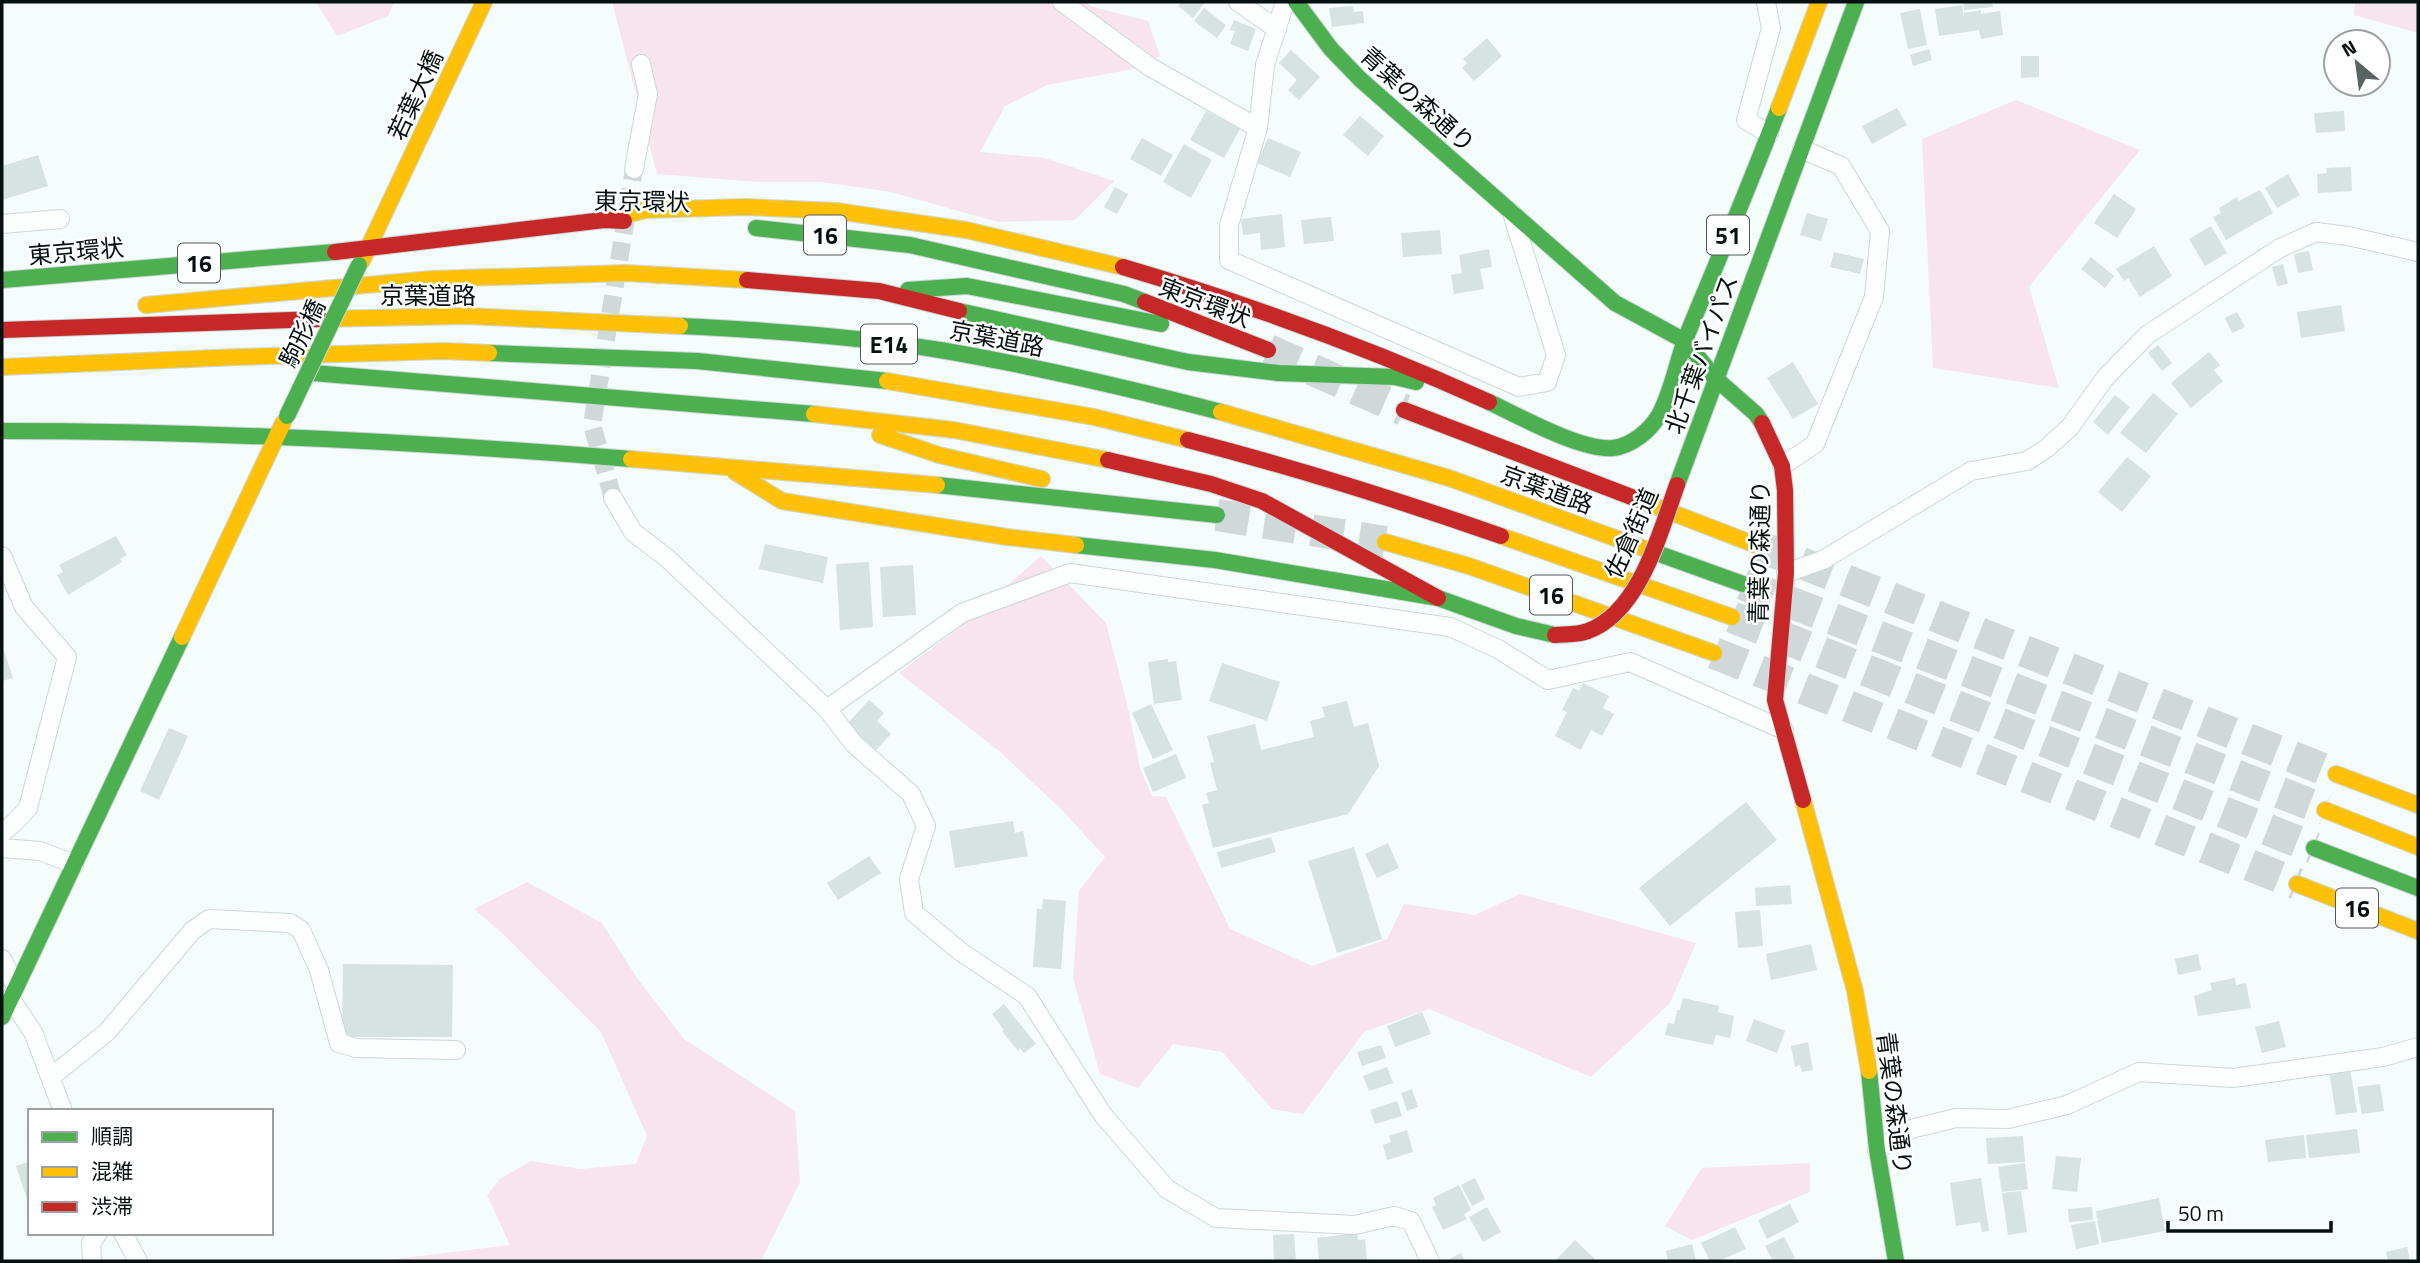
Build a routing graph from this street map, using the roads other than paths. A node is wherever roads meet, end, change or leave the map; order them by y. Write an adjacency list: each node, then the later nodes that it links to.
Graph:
1 (484, 2): 21 (main road, 若葉大橋)
2 (1062, 2): 11 (street)
3 (1238, 2): 9 (street)
4 (1286, 2): 9 (street)
5 (1296, 2): 15 (main road, 青葉の森通り)
6 (1766, 2): 12 (street)
7 (1819, 2): 12 (main road, 北千葉バイパス / 51)
8 (1856, 2): 13 (main road, 北千葉バイパス / 51)
9 (1276, 29): 11 (street)
10 (641, 64): 14 (street)
11 (1258, 128): 15 (street)
12 (1769, 134): 30 (main road, 北千葉バイパス / 51)
13 (1802, 149): 34 (main road, 北千葉バイパス / 51); 40 (street)
14 (634, 169)
15 (1512, 213): 30 (main road, 青葉の森通り)
16 (60, 219): 18 (street)
17 (604, 220): 19 (main road, 東京環状 / 16); 21 (main road, 東京環状 / 16); 35 (main road)
18 (2, 224)
19 (686, 225)
20 (741, 228): 29 (main road, 東京環状 / 16)
21 (368, 248): 23 (main road, 東京環状 / 16); 39 (main road, 駒形橋, bridge)
22 (2418, 252): 49 (street)
23 (2, 279)
24 (879, 291): 25 (main road); 29 (main road); 35 (main road)
25 (124, 307)
26 (97, 310): 27 (main road)
27 (2, 321)
28 (2, 330): 50 (main road, 京葉道路 / E14)
29 (1214, 331): 31 (main road, 東京環状 / 16)
30 (1685, 341): 34 (main road, 青葉の森通り); 35 (main road, 北千葉バイパス / 51)
31 (1268, 350)
32 (238, 357): 33 (main road, E14); 37 (main road); 52 (main road, E14)
33 (2, 367)
34 (1715, 378): 40 (main road, 青葉の森通り); 42 (main road, 北千葉バイパス / 51)
35 (1452, 384)
36 (1404, 410): 47 (main road)
37 (829, 417): 44 (main road); 51 (main road)
38 (2, 431): 39 (main road)
39 (277, 436): 41 (main road); 63 (main road, 駒形橋)
40 (1782, 466): 49 (main road, 青葉の森通り)
41 (728, 467): 44 (main road); 51 (main road)
42 (1677, 485): 51 (main road, 佐倉街道 / 51, bridge)
43 (613, 498): 54 (street)
44 (1127, 503): 45 (main road)
45 (1217, 515)
46 (1385, 542): 53 (main road, 16)
47 (1756, 545)
48 (2, 556): 59 (street)
49 (1786, 573): 55 (main road, 青葉の森通り)
50 (1743, 584)
51 (1438, 598)
52 (1732, 617)
53 (1714, 653)
54 (827, 709): 55 (street); 79 (street)
55 (1784, 730): 74 (main road, 青葉の森通り)
56 (2336, 774): 57 (main road)
57 (2418, 805)
58 (2325, 810): 60 (main road)
59 (2, 833)
60 (2418, 846)
61 (2, 848): 63 (street)
62 (2314, 848): 65 (main road)
63 (74, 864): 68 (main road, 駒形橋)
64 (2297, 884): 66 (main road, 16)
65 (2418, 888)
66 (2418, 931)
67 (2, 959): 68 (street)
68 (13, 992): 69 (main road, 駒形橋); 72 (street)
69 (2, 1017)
70 (2418, 1047): 74 (street)
71 (456, 1050): 72 (street)
72 (51, 1077): 73 (street)
73 (62, 1109)
74 (1877, 1150): 80 (main road, 青葉の森通り)
75 (97, 1235): 78 (street)
76 (124, 1235): 77 (street)
77 (134, 1260)
78 (92, 1261)
79 (1430, 1261)
80 (1896, 1261)

